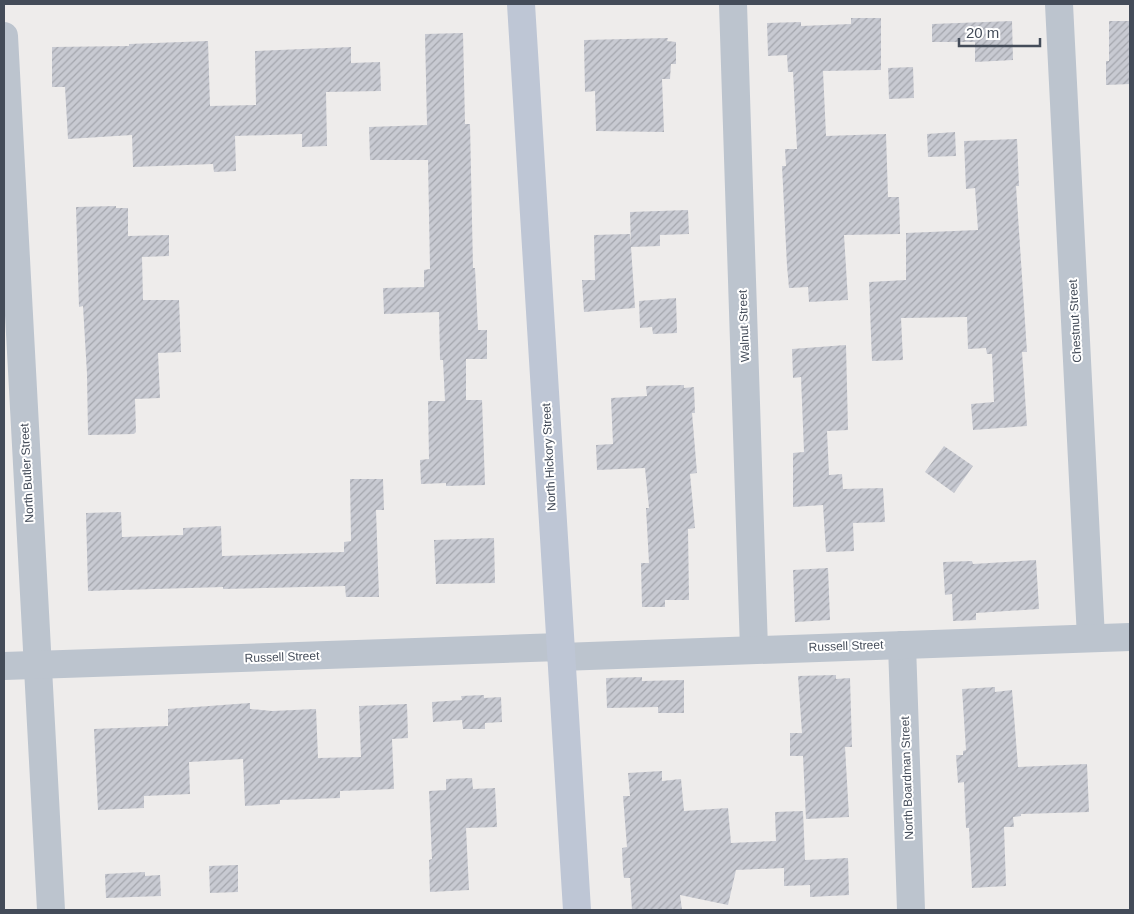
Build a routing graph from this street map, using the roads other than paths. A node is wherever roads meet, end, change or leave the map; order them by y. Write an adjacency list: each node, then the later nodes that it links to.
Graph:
1 (521, 4): 9 (street, North Hickory Street)
2 (734, 4): 8 (street, Walnut Street)
3 (1059, 4): 6 (street, Chestnut Street)
4 (4, 36): 10 (street, North Butler Street)
5 (1130, 637): 6 (street, Russell Street)
6 (1090, 638): 7 (street, Russell Street)
7 (902, 645): 8 (street, Russell Street); 14 (street, North Boardman Street)
8 (754, 649): 9 (street, Russell Street)
9 (561, 652): 10 (street, Russell Street); 13 (street, North Hickory Street)
10 (38, 665): 11 (street, Russell Street); 12 (street, North Butler Street)
11 (4, 666)
12 (51, 910)
13 (576, 910)
14 (911, 910)

